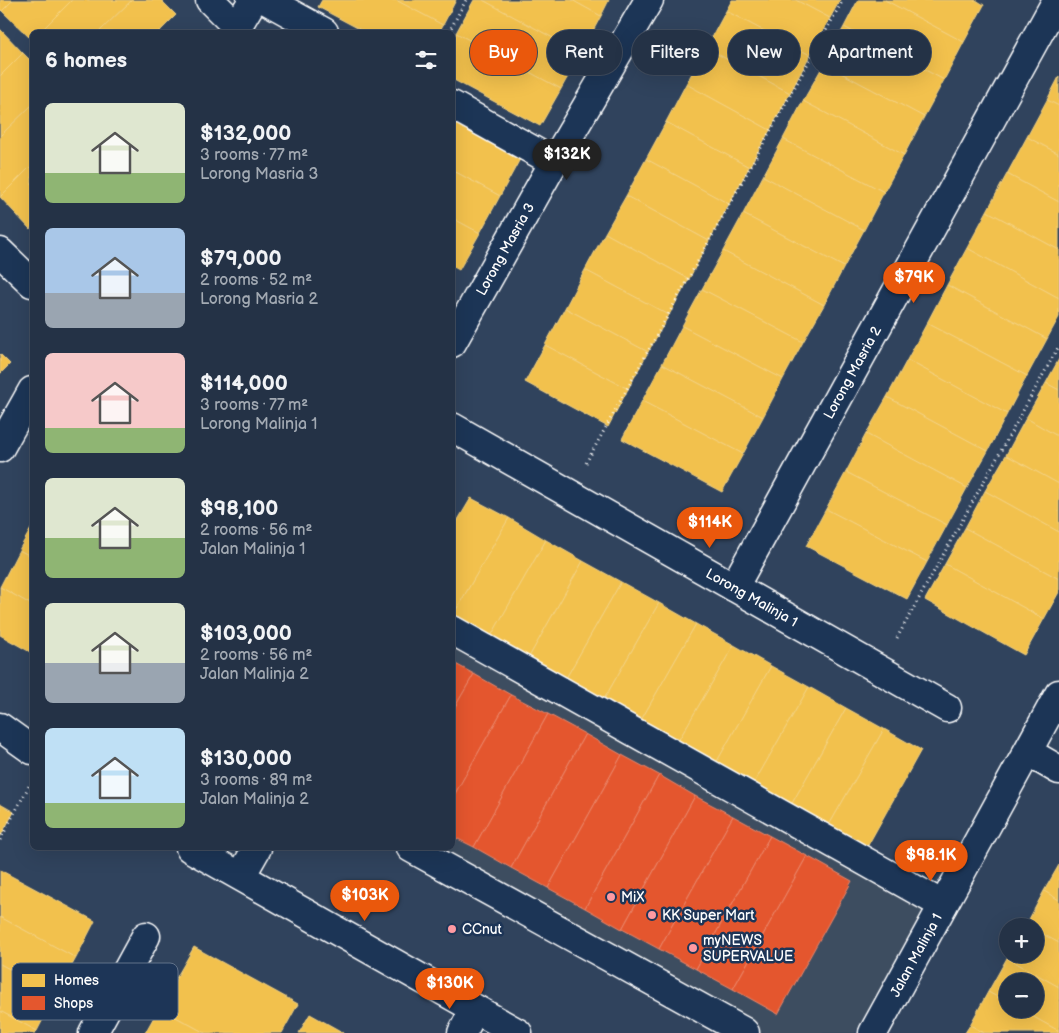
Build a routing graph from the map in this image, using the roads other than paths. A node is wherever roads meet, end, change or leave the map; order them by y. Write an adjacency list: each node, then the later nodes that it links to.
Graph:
1 (210, 0): 6 (street)
2 (254, 0): 6 (street)
3 (266, 0): 7 (street)
4 (649, 0): 9 (street, Lorong Masria 3)
5 (1057, 0): 16 (street, Lorong Masria 2)
6 (235, 30)
7 (320, 30)
8 (455, 107): 9 (street)
9 (554, 162): 12 (street, Lorong Masria 3)
10 (0, 252): 11 (street)
11 (30, 282)
12 (455, 338)
13 (30, 395): 15 (street)
14 (455, 429): 16 (street, Lorong Malinja 1)
15 (0, 448)
16 (734, 587): 19 (street, Lorong Malinja 1)
17 (455, 632): 28 (street)
18 (1059, 694): 22 (street, Jalan Malinja 1)
19 (947, 708)
20 (0, 727): 21 (street)
21 (30, 749)
22 (1028, 752): 23 (street); 28 (street, Jalan Malinja 1)
23 (1059, 770)
24 (194, 850): 27 (street)
25 (256, 850): 27 (street)
26 (415, 850): 36 (street)
27 (241, 876): 31 (street)
28 (943, 904): 37 (street, Jalan Malinja 1)
29 (146, 936): 30 (street)
30 (131, 963)
31 (475, 1008): 34 (street); 35 (street)
32 (100, 1020): 33 (street)
33 (93, 1033)
34 (462, 1033)
35 (518, 1033)
36 (745, 1033)
37 (873, 1033)

